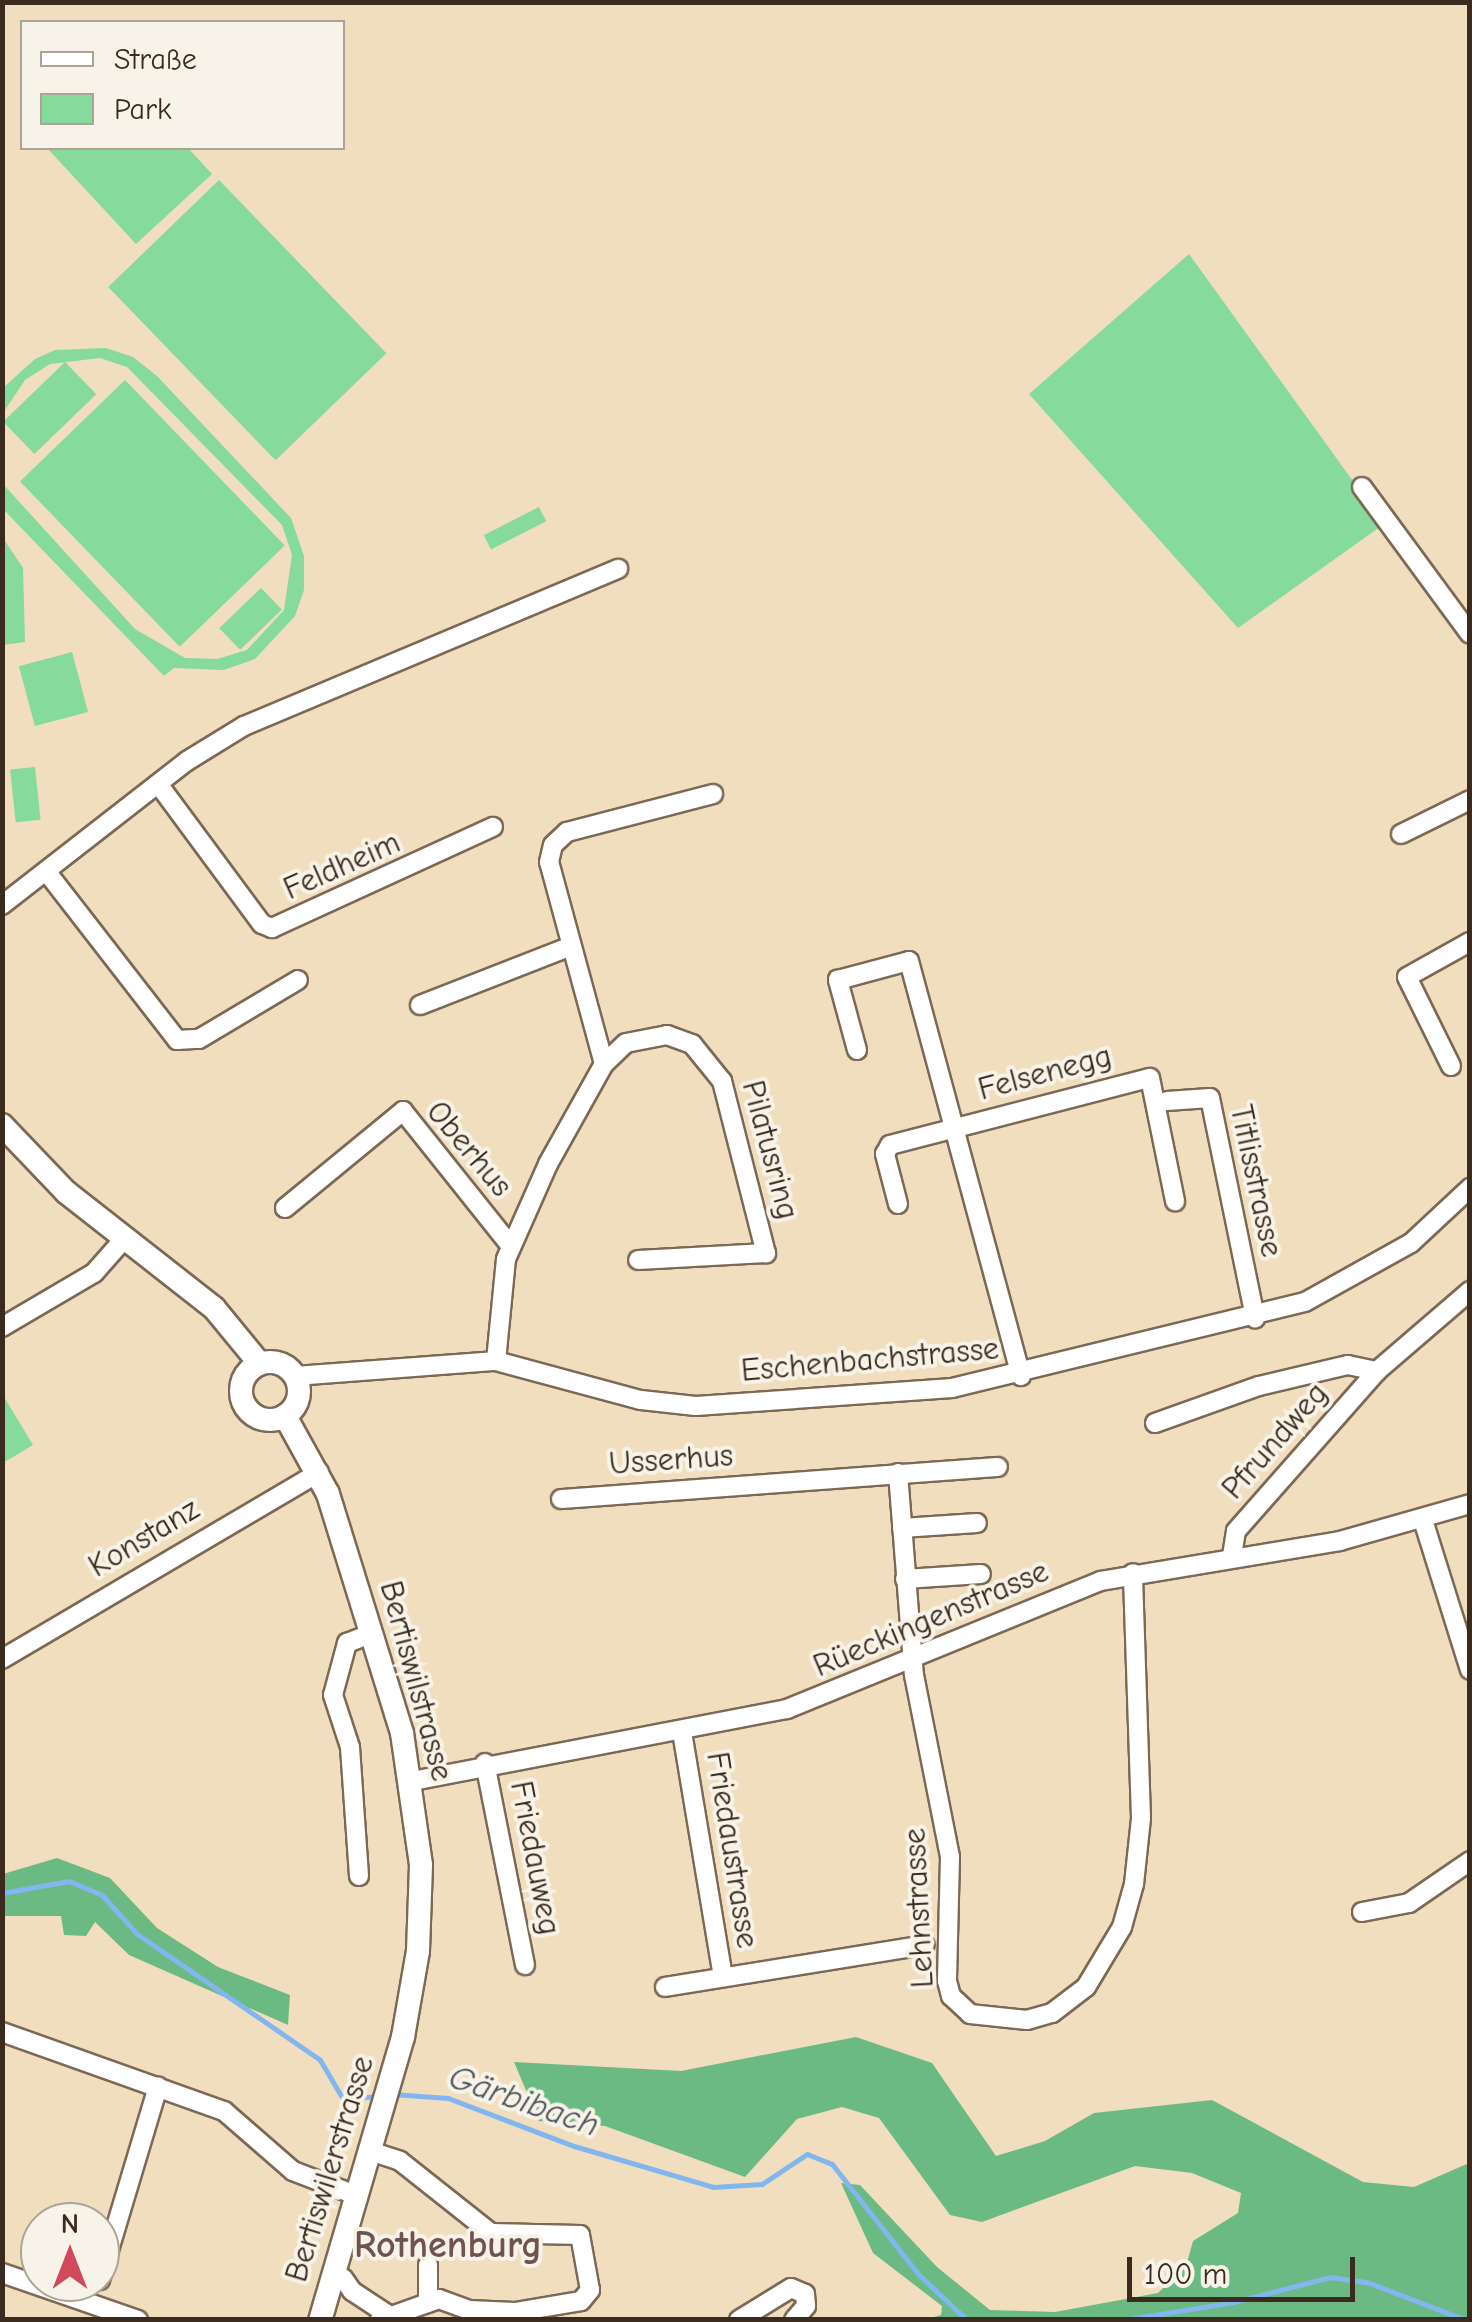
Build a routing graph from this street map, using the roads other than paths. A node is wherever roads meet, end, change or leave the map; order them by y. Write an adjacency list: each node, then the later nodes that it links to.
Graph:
1 (1362, 486): 3 (street)
2 (618, 569): 4 (street)
3 (1470, 634)
4 (159, 784): 7 (street, Feldheim); 9 (street)
5 (712, 794): 12 (street)
6 (1470, 800): 8 (street)
7 (493, 827)
8 (1401, 834)
9 (46, 871): 10 (street); 13 (street)
10 (2, 905)
11 (1470, 942): 17 (street)
12 (572, 946): 14 (street); 16 (street)
13 (298, 980)
14 (420, 1004)
15 (857, 1050): 20 (street, Felsenegg)
16 (604, 1064): 26 (street); 27 (street, Pilatusring)
17 (1451, 1066)
18 (1167, 1101): 29 (street, Titlisstrasse)
19 (2, 1125): 25 (main road)
20 (950, 1128): 22 (street, Felsenegg); 23 (street, Felsenegg); 35 (street, Felsenegg)
21 (1470, 1188): 29 (street, Eschenbachstrasse)
22 (1174, 1200)
23 (898, 1204)
24 (285, 1208): 26 (street, Oberhus)
25 (124, 1239): 30 (street); 32 (main road)
26 (510, 1245): 31 (street)
27 (638, 1260)
28 (1470, 1291): 33 (street, Pfrundweg)
29 (1254, 1318): 35 (street, Eschenbachstrasse)
30 (2, 1327)
31 (496, 1362): 34 (street, Eschenbachstrasse); 35 (street, Eschenbachstrasse)
32 (260, 1364): 34 (main road); 36 (main road)
33 (1377, 1371): 37 (street, Pfrundweg); 46 (street, Pfrundweg)
34 (295, 1376): 36 (main road)
35 (1021, 1376)
36 (285, 1416): 39 (main road, Bertiswilstrasse)
37 (1154, 1423)
38 (998, 1467): 40 (street, Usserhus)
39 (319, 1472): 50 (main road, Bertiswilstrasse); 52 (street, Konstanz)
40 (898, 1473): 41 (street, Usserhus); 45 (street)
41 (561, 1498)
42 (1470, 1504): 43 (street, Rüeckingenstrasse)
43 (1423, 1520): 46 (street, Rüeckingenstrasse); 51 (street)
44 (977, 1523): 45 (street)
45 (902, 1528): 49 (street)
46 (1232, 1556): 47 (street, Rüeckingenstrasse)
47 (1133, 1573): 53 (street, Rüeckingenstrasse); 53 (street, Lehnstrasse)
48 (982, 1574): 49 (street)
49 (905, 1579): 53 (street)
50 (371, 1634): 57 (main road, Bertiswilstrasse); 59 (street)
51 (1465, 1642): 54 (street)
52 (2, 1659)
53 (914, 1662): 55 (street, Rüeckingenstrasse)
54 (1470, 1670)
55 (682, 1732): 56 (street, Rüeckingenstrasse); 63 (street, Friedaustrasse)
56 (485, 1763): 57 (street, Rüeckingenstrasse); 62 (street, Friedauweg)
57 (413, 1780): 66 (main road, Bertiswilstrasse)
58 (1470, 1861): 60 (street)
59 (359, 1876)
60 (1362, 1912)
61 (925, 1945): 63 (street, Friedaustrasse)
62 (525, 1966)
63 (723, 1977): 64 (street, Friedaustrasse)
64 (665, 1987)
65 (2, 2032): 67 (street)
66 (402, 2039): 68 (main road, Bertiswilerstrasse)
67 (158, 2087): 69 (street); 70 (street)
68 (373, 2152): 69 (main road, Bertiswilerstrasse); 76 (street)
69 (358, 2196): 79 (main road, Bertiswilerstrasse)
70 (120, 2214)
71 (428, 2266): 74 (street)
72 (2, 2272): 75 (street)
73 (343, 2284): 77 (street)
74 (428, 2302): 76 (street); 77 (street)
75 (92, 2304): 78 (street)
76 (475, 2313)
77 (385, 2318)
78 (138, 2320)
79 (320, 2320)
80 (739, 2320): 81 (street)
81 (794, 2320)

